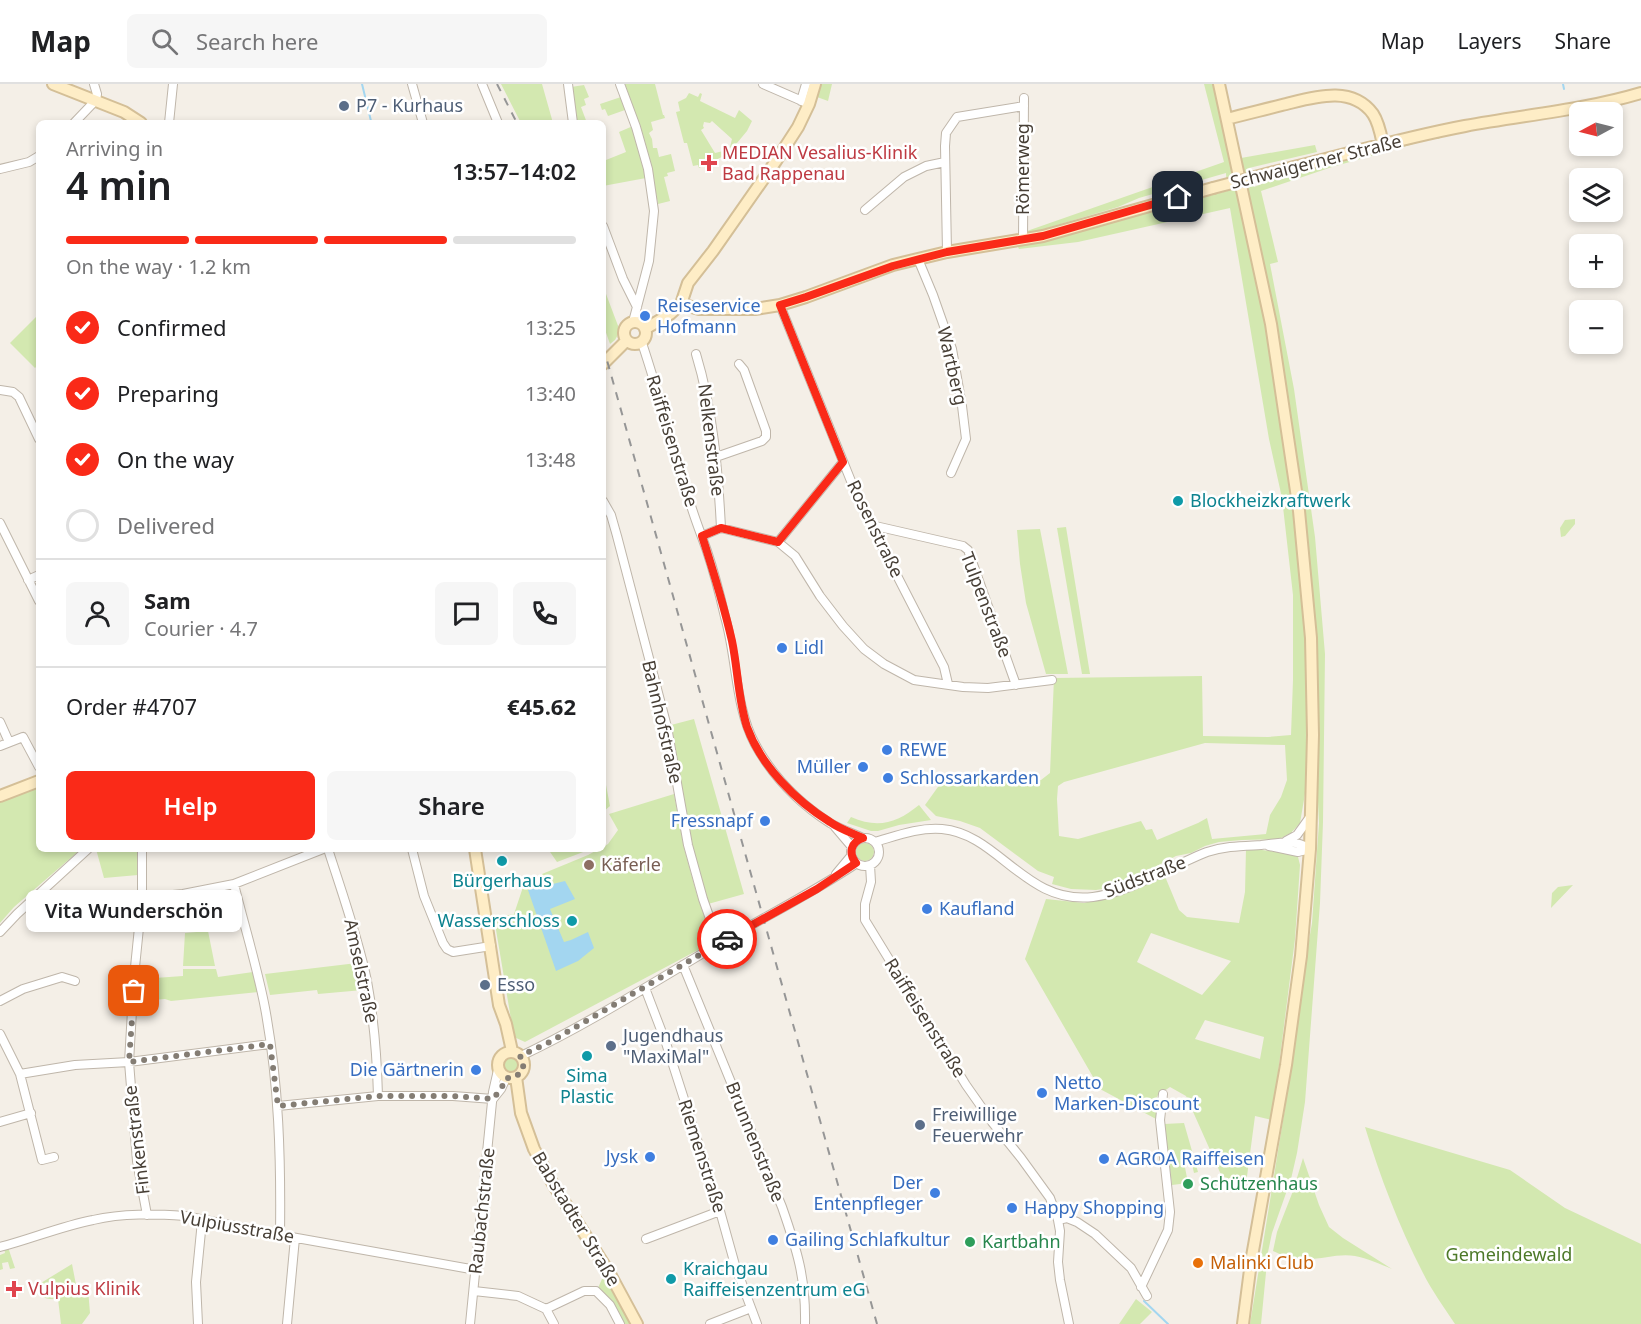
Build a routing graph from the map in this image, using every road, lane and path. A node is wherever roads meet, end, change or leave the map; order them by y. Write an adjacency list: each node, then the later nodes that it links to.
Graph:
1 (53, 84): 13 (street)
2 (94, 84): 13 (street)
3 (173, 84): 18 (street)
4 (412, 84): 19 (street)
5 (482, 84): 20 (street)
6 (568, 84): 21 (street)
7 (620, 84): 33 (street)
8 (763, 84): 14 (street)
9 (806, 84): 14 (street)
10 (815, 84): 14 (street)
11 (1219, 84): 15 (street)
12 (1641, 93): 22 (street, Schwaigerner Straße)
13 (96, 100): 16 (street); 17 (street)
14 (805, 102): 31 (street)
15 (1227, 118): 22 (street); 64 (street)
16 (77, 120)
17 (136, 120)
18 (169, 120)
19 (422, 120)
20 (497, 120)
21 (573, 120)
22 (1383, 145): 28 (street, Schwaigerner Straße, bridge)
23 (36, 158): 25 (street)
24 (945, 162): 26 (street); 28 (street, Römerweg); 29 (street)
25 (0, 169)
26 (865, 210)
27 (606, 234): 33 (street)
28 (1023, 240): 29 (street, Schwaigerner Straße)
29 (947, 252): 30 (street, Schwaigerner Straße)
30 (918, 259): 32 (street, Schwaigerner Straße); 45 (street, Wartberg)
31 (681, 304): 32 (street, Schwaigerner Straße); 35 (street)
32 (780, 305): 44 (street, Rosenstraße)
33 (637, 307): 34 (street)
34 (633, 322): 35 (street); 36 (street)
35 (645, 329): 37 (street)
36 (626, 341): 37 (street); 39 (street)
37 (642, 343): 50 (street, Raiffeisenstraße)
38 (696, 354): 43 (street, Nelkenstraße)
39 (606, 361)
40 (739, 364): 43 (street)
41 (0, 390): 42 (street)
42 (36, 433)
43 (716, 457): 49 (street, Nelkenstraße)
44 (843, 462): 48 (street, Rosenstraße); 51 (street)
45 (951, 473)
46 (606, 507): 87 (street, Bahnhofstraße)
47 (0, 523): 53 (street)
48 (871, 525): 56 (street, Rosenstraße); 57 (street, Tulpenstraße)
49 (721, 528): 50 (street); 51 (street)
50 (702, 536): 65 (street, Raiffeisenstraße)
51 (778, 542): 56 (street)
52 (36, 576): 53 (street)
53 (28, 580): 54 (street)
54 (36, 595)
55 (1052, 680): 57 (street)
56 (948, 684): 57 (street)
57 (1016, 685)
58 (0, 722): 59 (street)
59 (9, 742): 60 (street); 61 (street)
60 (0, 746)
61 (36, 761)
62 (36, 782): 63 (street)
63 (0, 796)
64 (1311, 815): 68 (street); 72 (street)
65 (832, 824): 67 (street, Raiffeisenstraße); 71 (street, Raiffeisenstraße)
66 (902, 834): 69 (street, Südstraße); 70 (street, Südstraße); 73 (street, Südstraße)
67 (863, 838): 69 (street, Raiffeisenstraße); 71 (street)
68 (1287, 841): 70 (street, Südstraße); 72 (street, Südstraße)
69 (875, 842): 73 (street)
70 (1261, 844): 80 (street, Südstraße)
71 (852, 847): 81 (street)
72 (1310, 849): 80 (street, Südstraße); 83 (street)
73 (879, 850): 82 (street, Raiffeisenstraße)
74 (85, 852): 86 (street)
75 (142, 852): 85 (street, Finkenstraße)
76 (315, 852): 84 (street)
77 (329, 852): 100 (street, Amselstraße)
78 (413, 852): 88 (street)
79 (475, 852): 88 (street, Babstadter Straße)
80 (1298, 852): 83 (street)
81 (854, 859): 82 (street); 87 (street)
82 (870, 865): 108 (street, Raiffeisenstraße)
83 (1308, 868): 130 (street)
84 (234, 884): 85 (street); 94 (street)
85 (142, 898): 96 (street, Finkenstraße)
86 (0, 932)
87 (719, 944): 89 (street)
88 (491, 946): 95 (street, Babstadter Straße)
89 (683, 965): 91 (street); 128 (street, Brunnenstraße)
90 (75, 981): 92 (street)
91 (645, 988): 95 (street); 106 (street, Riemenstraße)
92 (0, 1000)
93 (1, 1039): 97 (street)
94 (270, 1044): 96 (street); 102 (street)
95 (511, 1054): 98 (street, Babstadter Straße); 98 (street, Babstadter Straße)
96 (129, 1062): 97 (street); 107 (street, Finkenstraße)
97 (20, 1074): 103 (street)
98 (507, 1076): 101 (street, Raubachstraße); 125 (street, Babstadter Straße)
99 (1163, 1094): 115 (street)
100 (378, 1096): 101 (street); 102 (street)
101 (493, 1099): 114 (street, Raubachstraße)
102 (278, 1106): 110 (street)
103 (31, 1113): 104 (street); 105 (street)
104 (0, 1122)
105 (54, 1157)
106 (720, 1211): 112 (street); 118 (street, Riemenstraße)
107 (147, 1215): 109 (street, Vulpiusstraße); 113 (street, Vulpiusstraße)
108 (1058, 1220): 115 (street); 129 (street, Raiffeisenstraße)
109 (202, 1221): 110 (street, Vulpiusstraße); 120 (street)
110 (280, 1235): 111 (street, Vulpiusstraße)
111 (295, 1238): 114 (street, Vulpiusstraße); 121 (street)
112 (646, 1239)
113 (0, 1246)
114 (476, 1270): 116 (street, Raubachstraße)
115 (1141, 1287): 117 (street)
116 (474, 1291): 119 (street); 122 (street, Raubachstraße)
117 (1148, 1296)
118 (751, 1308): 126 (street); 127 (street, Riemenstraße)
119 (546, 1309): 123 (street); 124 (street)
120 (198, 1324)
121 (287, 1324)
122 (470, 1324)
123 (554, 1324)
124 (620, 1324)
125 (638, 1324)
126 (710, 1324)
127 (757, 1324)
128 (805, 1324)
129 (1069, 1324)
130 (1243, 1324)

